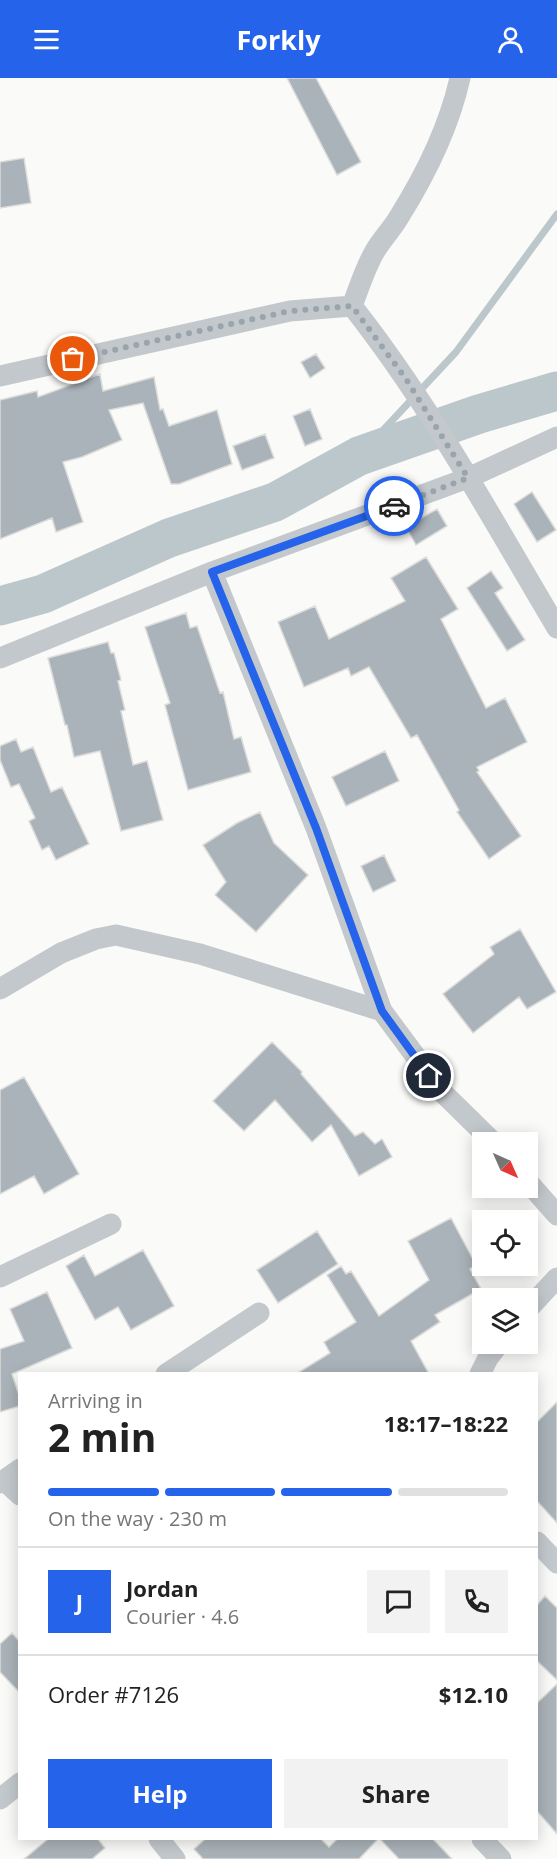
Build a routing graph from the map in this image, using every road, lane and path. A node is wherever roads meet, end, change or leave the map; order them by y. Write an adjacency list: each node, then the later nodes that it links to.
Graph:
1 (460, 78): 2 (street)
2 (352, 306): 3 (street); 5 (street)
3 (0, 376)
4 (557, 437): 5 (street)
5 (464, 473): 6 (street); 7 (street)
6 (212, 572): 8 (street); 10 (street)
7 (557, 628)
8 (0, 658)
9 (0, 989): 10 (street)
10 (382, 1011): 11 (street)
11 (483, 1132)
12 (538, 1193): 13 (street)
13 (557, 1215)
14 (111, 1224): 15 (street)
15 (0, 1277)
16 (557, 1278): 17 (street)
17 (538, 1298)
18 (259, 1313): 20 (street)
19 (491, 1354): 21 (street)
20 (169, 1372)
21 (481, 1372)
22 (8, 1477): 23 (street)
23 (18, 1492)
24 (538, 1543): 25 (street)
25 (557, 1563)
26 (18, 1785): 27 (street)
27 (0, 1799)
28 (160, 1840): 30 (street)
29 (483, 1840): 31 (street)
30 (175, 1859)
31 (501, 1859)

